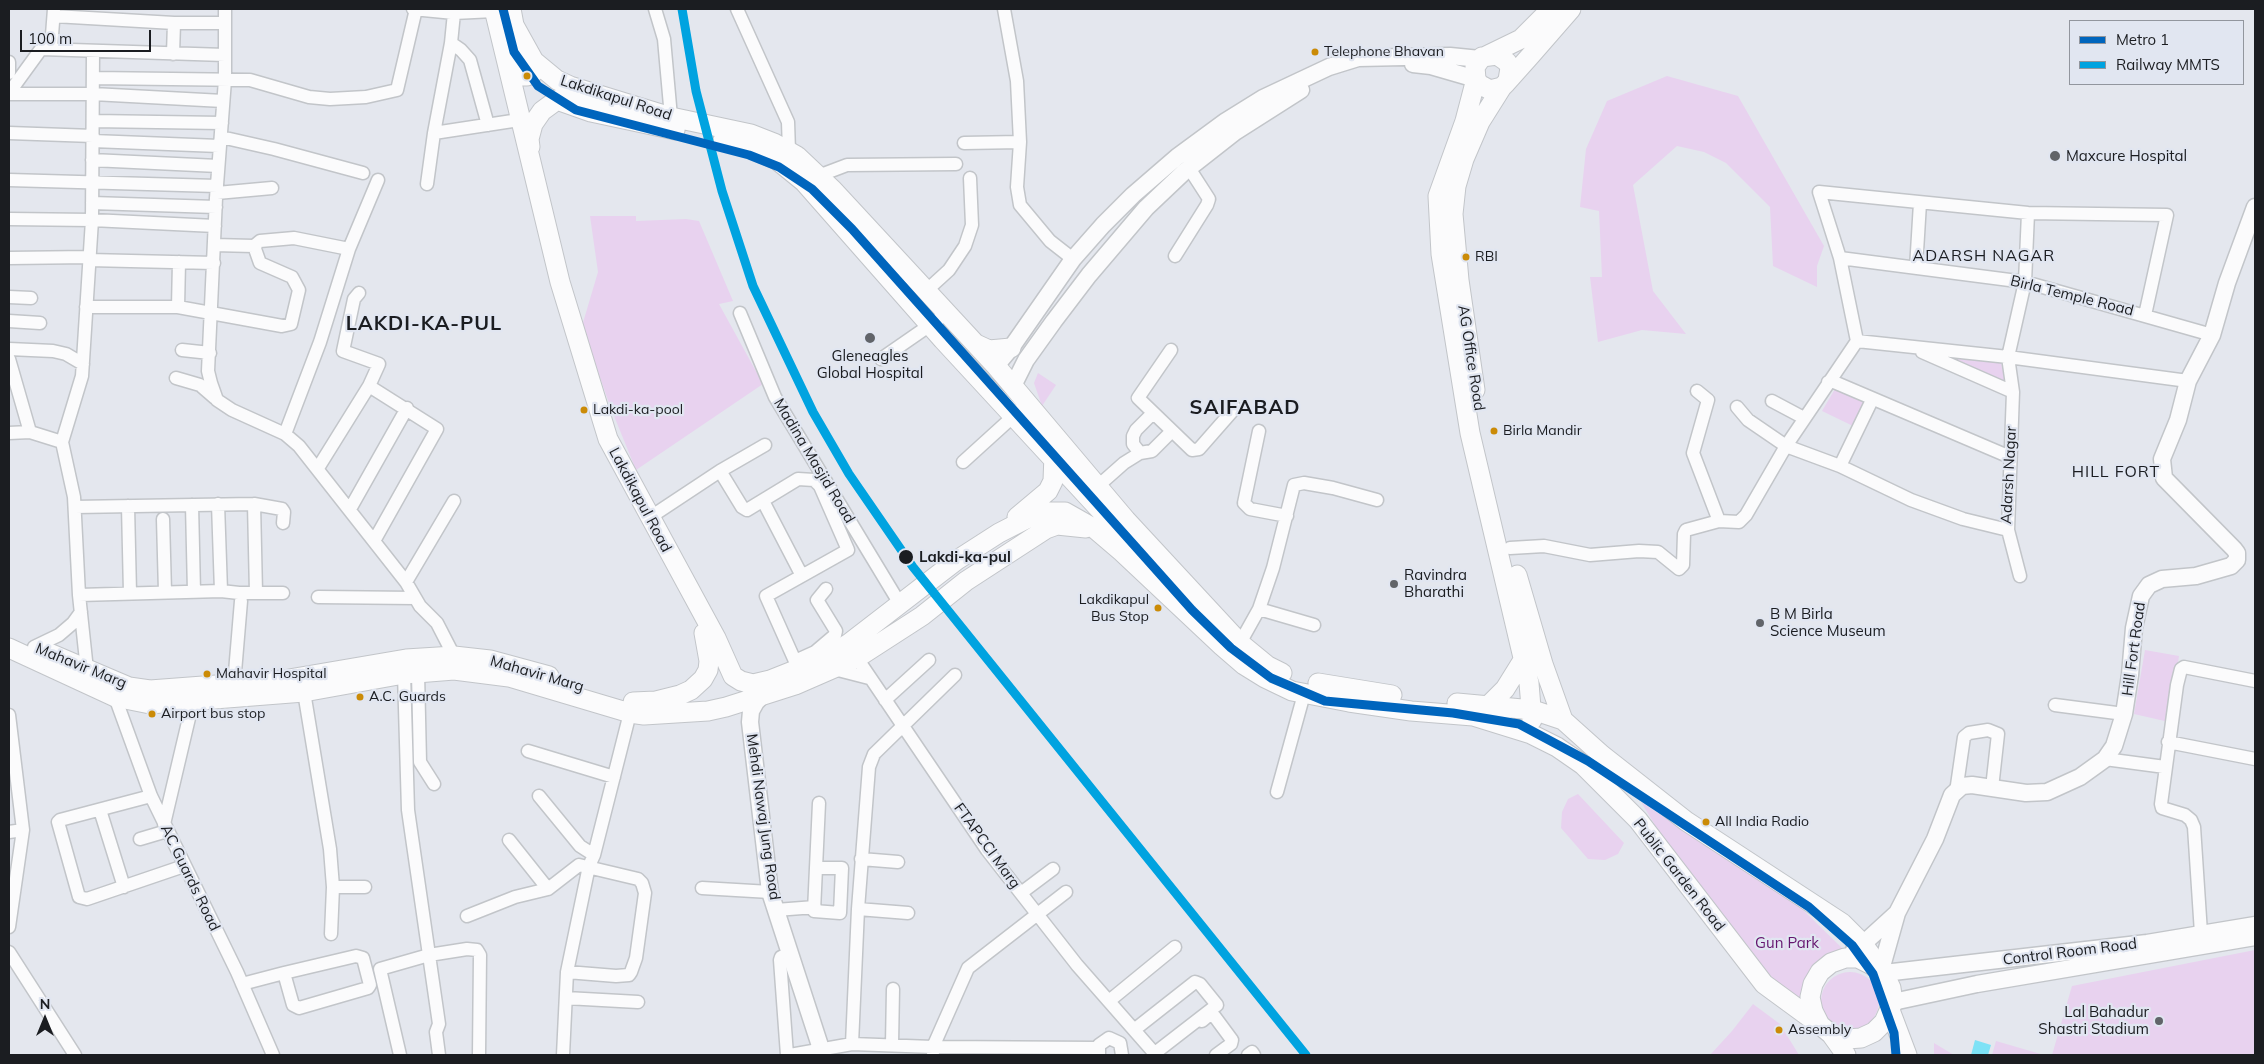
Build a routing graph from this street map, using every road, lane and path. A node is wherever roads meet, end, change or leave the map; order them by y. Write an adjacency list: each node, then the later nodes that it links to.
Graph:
1 (225, 9): 13 (street)
2 (414, 9): 10 (street); 28 (street)
3 (655, 9): 38 (street)
4 (737, 9): 47 (street)
5 (1004, 9): 45 (street)
6 (1551, 9): 14 (highway)
7 (1571, 9): 20 (highway, AG Office Road)
8 (500, 10): 10 (street); 22 (highway, Lakdikapul Road); 24 (highway, Lakdikapul Road)
9 (54, 12): 11 (street); 16 (street)
10 (454, 12): 15 (street)
11 (90, 14): 12 (street)
12 (174, 23): 13 (street); 18 (street)
13 (225, 23): 19 (street)
14 (1521, 39): 20 (highway); 21 (highway)
15 (451, 43): 39 (street); 41 (street)
16 (51, 48): 17 (street); 31 (street)
17 (93, 52): 18 (street); 26 (street)
18 (173, 54): 19 (street)
19 (225, 55): 28 (street)
20 (1531, 55): 29 (highway, AG Office Road)
21 (1481, 58): 27 (highway); 29 (highway); 77 (main road)
22 (534, 61): 24 (highway); 30 (highway, Lakdikapul Road)
23 (9, 62): 25 (street)
24 (508, 66): 35 (highway, Lakdikapul Road)
25 (9, 73)
26 (93, 78): 28 (street); 32 (street)
27 (1476, 79): 29 (highway); 52 (main road); 189 (highway, AG Office Road)
28 (225, 80): 34 (street)
29 (1505, 84): 163 (highway, AG Office Road)
30 (584, 90): 33 (highway); 38 (highway, Lakdikapul Road)
31 (9, 93): 32 (street)
32 (93, 94): 34 (street); 36 (street)
33 (557, 100): 38 (highway, Lakdikapul Road); 48 (highway)
34 (223, 101): 37 (street)
35 (519, 120): 39 (street); 48 (highway, Lakdikapul Road)
36 (93, 121): 37 (street); 43 (street)
37 (222, 123): 44 (street)
38 (681, 123): 42 (highway, Lakdikapul Road)
39 (488, 125): 41 (street)
40 (9, 133): 43 (street)
41 (434, 133): 59 (street)
42 (731, 135): 47 (highway, Lakdikapul Road); 94 (highway, Lakdikapul Road)
43 (93, 139): 44 (street); 49 (street)
44 (220, 142): 51 (street); 53 (street)
45 (1020, 142): 46 (street); 77 (street)
46 (964, 143)
47 (789, 151): 54 (highway, Lakdikapul Road)
48 (530, 153): 154 (highway, Lakdikapul Road)
49 (92, 160): 51 (street); 58 (street)
50 (956, 164): 54 (street)
51 (218, 166): 61 (street)
52 (1189, 168): 73 (street); 107 (main road)
53 (363, 173)
54 (818, 176): 82 (highway, Lakdikapul Road)
55 (970, 178): 82 (street)
56 (9, 180): 58 (street)
57 (378, 180): 72 (street)
58 (92, 181): 61 (street); 62 (street)
59 (427, 184)
60 (272, 188): 61 (street)
61 (217, 190): 65 (street)
62 (92, 203): 65 (street); 68 (street)
63 (1920, 203): 66 (street); 76 (street); 80 (street)
64 (2255, 207): 95 (main road, Hill Fort Road)
65 (216, 208): 69 (street)
66 (2028, 213): 81 (street, Adarsh Nagar); 91 (street)
67 (9, 219): 68 (street)
68 (92, 220): 69 (street); 75 (street)
69 (215, 226): 70 (street)
70 (214, 245): 71 (street); 79 (street)
71 (254, 246): 72 (street); 88 (street)
72 (349, 249): 132 (street)
73 (1175, 256)
74 (9, 258): 75 (street)
75 (89, 258): 78 (street); 86 (street)
76 (1840, 258): 80 (street, Birla Temple Road); 96 (street)
77 (1073, 259): 99 (main road)
78 (179, 262): 79 (street); 87 (street)
79 (214, 263): 88 (street)
80 (1916, 268): 81 (street, Birla Temple Road)
81 (2025, 282): 91 (street, Birla Temple Road); 104 (street, Adarsh Nagar)
82 (926, 291): 90 (highway, Lakdikapul Road)
83 (359, 293): 113 (street)
84 (9, 297): 85 (street)
85 (31, 298)
86 (86, 307): 87 (street); 108 (street)
87 (178, 307): 88 (street)
88 (212, 312): 103 (street)
89 (740, 313): 177 (street, Madina Masjid Road)
90 (946, 314): 94 (street); 97 (highway, Lakdikapul Road)
91 (2145, 315): 95 (street, Birla Temple Road)
92 (9, 321): 93 (street)
93 (40, 323)
94 (931, 326): 106 (street); 125 (highway, Lakdikapul Road)
95 (2212, 335): 111 (main road, Hill Fort Road)
96 (1857, 341): 98 (street); 112 (street)
97 (974, 344): 99 (highway); 109 (highway, Lakdikapul Road)
98 (1910, 347): 104 (street); 116 (street)
99 (1011, 348): 107 (main road); 109 (main road)
100 (9, 349): 108 (street)
101 (182, 350): 103 (street)
102 (1171, 350): 124 (street)
103 (210, 353): 117 (street)
104 (2008, 357): 111 (street); 116 (street, Adarsh Nagar)
105 (9, 359): 130 (street)
106 (881, 359)
107 (1026, 360): 114 (main road)
108 (82, 364): 133 (street)
109 (996, 366): 114 (highway, Lakdikapul Road)
110 (176, 378): 117 (street)
111 (2188, 381): 212 (main road, Hill Fort Road)
112 (1828, 382): 118 (street); 126 (street)
113 (369, 386): 122 (street); 141 (street)
114 (1013, 386): 120 (highway, Lakdikapul Road)
115 (1697, 391): 156 (street)
116 (2013, 392): 137 (street, Adarsh Nagar)
117 (217, 400): 132 (street)
118 (1872, 400): 137 (street); 140 (street)
119 (1772, 401): 126 (street)
120 (1028, 404): 125 (street); 131 (highway, Lakdikapul Road)
121 (1737, 407): 135 (street, Adarsh Nagar)
122 (406, 408): 152 (street); 161 (street)
123 (1235, 408): 127 (street)
124 (1153, 413): 127 (street); 136 (street)
125 (1014, 418): 138 (street); 139 (highway, Lakdikapul Road)
126 (1804, 418): 135 (street)
127 (1172, 431): 136 (street)
128 (1259, 431): 153 (street)
129 (9, 432): 130 (street)
130 (30, 432): 133 (street)
131 (1053, 433): 139 (highway, Lakdikapul Road); 143 (highway, Lakdikapul Road)
132 (285, 434): 141 (street)
133 (62, 442): 151 (street)
134 (762, 444): 142 (street)
135 (1786, 446): 140 (street, Adarsh Nagar); 156 (street)
136 (1140, 454): 143 (street)
137 (2010, 457): 159 (street, Adarsh Nagar)
138 (963, 462)
139 (1054, 462): 160 (highway, Lakdikapul Road); 162 (highway, Lakdikapul Road)
140 (1840, 466): 159 (street, Adarsh Nagar)
141 (318, 468): 152 (street)
142 (720, 471): 146 (street); 154 (street)
143 (1098, 486): 162 (highway, Lakdikapul Road)
144 (1377, 500): 153 (street)
145 (454, 501): 166 (street)
146 (763, 501): 164 (street); 164 (street)
147 (218, 504): 148 (street); 149 (street); 168 (street)
148 (254, 504): 157 (street); 171 (street)
149 (192, 505): 150 (street); 170 (street)
150 (128, 506): 151 (street); 173 (street)
151 (75, 508): 174 (street)
152 (350, 509): 161 (street)
153 (1287, 516): 179 (street)
154 (649, 518): 181 (highway, Lakdikapul Road)
155 (163, 519): 169 (street)
156 (1719, 521): 163 (street)
157 (283, 523)
158 (1095, 529): 160 (highway, Lakdikapul Road); 162 (highway, Lakdikapul Road); 187 (highway, Lakdikapul Road)
159 (2008, 530): 165 (street)
160 (999, 533): 177 (highway, Lakdikapul Road)
161 (374, 542): 166 (street)
162 (1134, 546): 183 (highway, Lakdikapul Road); 201 (highway, Lakdikapul Road)
163 (1510, 548): 214 (highway, AG Office Road)
164 (801, 574): 190 (street)
165 (2020, 576)
166 (406, 582): 176 (street)
167 (826, 589): 190 (street)
168 (221, 591): 170 (street); 171 (street)
169 (164, 592): 170 (street); 173 (street)
170 (194, 592)
171 (256, 593): 172 (street)
172 (283, 593)
173 (130, 594): 174 (street)
174 (79, 595): 180 (street)
175 (318, 597): 176 (street)
176 (415, 598): 186 (street)
177 (905, 600): 190 (highway, Lakdikapul Road)
178 (242, 601): 197 (street)
179 (1259, 608): 182 (street); 183 (street)
180 (81, 612): 185 (street); 192 (street)
181 (701, 614): 186 (highway, Mahavir Marg); 199 (highway, Lakdikapul Road)
182 (1314, 625)
183 (1240, 643): 205 (highway, Lakdikapul Road)
184 (9, 647): 185 (highway, Mahavir Marg); 202 (highway, Mahavir Marg)
185 (34, 647): 192 (highway, Mahavir Marg)
186 (454, 656): 198 (highway, Mahavir Marg)
187 (857, 658): 191 (highway, Lakdikapul Road); 195 (street, FTAPCCI Marg)
188 (929, 660): 203 (street)
189 (1523, 660): 205 (highway); 208 (highway, AG Office Road)
190 (797, 666): 199 (highway, Lakdikapul Road)
191 (834, 669): 195 (street); 199 (highway, Lakdikapul Road)
192 (87, 670): 197 (highway, Mahavir Marg)
193 (411, 673): 200 (highway, Mahavir Marg); 209 (highway, Mahavir Marg); 225 (street); 269 (street)
194 (955, 675): 215 (street)
195 (869, 678): 203 (street, FTAPCCI Marg)
196 (2255, 681): 218 (street)
197 (234, 684): 198 (highway, Mahavir Marg)
198 (277, 688): 200 (highway, Mahavir Marg); 204 (highway, Mahavir Marg)
199 (767, 688): 207 (highway, Lakdikapul Road); 210 (highway); 213 (main road)
200 (304, 692): 246 (street)
201 (1304, 694): 216 (highway, Lakdikapul Road); 227 (street)
202 (115, 697): 204 (highway, Mahavir Marg); 229 (street, AC Guards Road)
203 (885, 700): 215 (street, FTAPCCI Marg)
204 (193, 701): 233 (street)
205 (1490, 705): 208 (highway, Lakdikapul Road)
206 (2055, 705): 212 (street)
207 (726, 707): 210 (highway, Mahavir Marg); 213 (main road)
208 (1532, 710): 214 (highway, Lakdikapul Road); 216 (highway, AG Office Road)
209 (630, 712): 210 (highway, Mahavir Marg); 224 (street)
210 (671, 713)
211 (9, 714): 217 (street)
212 (2124, 714): 221 (main road, Hill Fort Road)
213 (750, 722): 250 (main road, Mehdi Nawaj Jung Road)
214 (1568, 724): 219 (highway); 265 (highway, Public Garden Road)
215 (903, 725): 240 (street); 252 (street, FTAPCCI Marg)
216 (1531, 734): 219 (highway, Public Garden Road)
217 (9, 735): 234 (street)
218 (2168, 742): 222 (street); 223 (street)
219 (1557, 746): 281 (highway, Public Garden Road)
220 (528, 751): 224 (street)
221 (2105, 759): 223 (street); 226 (main road, Hill Fort Road)
222 (2255, 759)
223 (2165, 767): 262 (street)
224 (614, 777): 238 (street)
225 (428, 783)
226 (1992, 788): 228 (main road, Hill Fort Road); 228 (street)
227 (1277, 792)
228 (1956, 792): 256 (main road)
229 (151, 796): 232 (street); 233 (street, AC Guards Road)
230 (539, 796): 238 (street)
231 (818, 803): 242 (street)
232 (100, 810): 245 (street); 245 (street)
233 (165, 828): 236 (street); 241 (street, AC Guards Road)
234 (23, 830): 235 (street); 261 (street)
235 (9, 832)
236 (140, 839)
237 (509, 840): 248 (street)
238 (592, 860): 248 (street); 272 (street); 272 (street)
239 (898, 862): 240 (street)
240 (861, 864): 243 (street); 254 (street)
241 (184, 866): 245 (street); 274 (street, AC Guards Road)
242 (817, 868): 243 (street); 253 (street)
243 (842, 868): 253 (street)
244 (1053, 868): 252 (street)
245 (124, 887)
246 (333, 887): 247 (street); 263 (street)
247 (365, 887)
248 (548, 888): 259 (street)
249 (702, 888): 250 (street)
250 (770, 892): 255 (main road, Mehdi Nawaj Jung Road)
251 (1066, 892): 258 (street)
252 (1021, 893): 258 (street, FTAPCCI Marg)
253 (815, 907): 255 (street)
254 (858, 909): 257 (street); 283 (street)
255 (776, 910): 268 (main road, Mehdi Nawaj Jung Road)
256 (1897, 912): 265 (main road); 271 (main road)
257 (908, 913)
258 (1038, 915): 277 (street, FTAPCCI Marg); 285 (street)
259 (467, 916)
260 (2255, 925): 262 (main road, Control Room Road)
261 (9, 927)
262 (2200, 933): 271 (main road, Control Room Road)
263 (331, 934)
264 (2255, 937): 279 (main road, Control Room Road)
265 (1863, 944): 270 (main road); 271 (highway, Public Garden Road)
266 (1176, 947): 277 (street)
267 (9, 952): 290 (street)
268 (791, 954): 286 (main road, Mehdi Nawaj Jung Road); 296 (street)
269 (429, 955): 292 (street); 293 (street); 294 (street)
270 (1832, 963): 271 (highway); 281 (highway)
271 (1882, 971): 279 (highway)
272 (567, 972): 276 (street)
273 (284, 973): 273 (street); 274 (street)
274 (242, 984): 291 (street, AC Guards Road)
275 (893, 989): 284 (street)
276 (566, 998): 278 (street); 295 (street)
277 (1109, 1000): 280 (street, FTAPCCI Marg)
278 (638, 1002)
279 (1892, 1006): 281 (highway); 303 (highway)
280 (1132, 1028): 282 (street); 298 (street, FTAPCCI Marg); 298 (street)
281 (1826, 1029): 302 (highway)
282 (1113, 1039): 289 (street); 297 (street)
283 (852, 1044): 284 (street); 286 (street)
284 (892, 1044): 285 (street)
285 (933, 1051): 287 (street)
286 (822, 1052): 296 (street)
287 (1034, 1052): 288 (street)
288 (1056, 1052): 289 (street)
289 (1098, 1052)
290 (75, 1055)
291 (273, 1055)
292 (400, 1055)
293 (439, 1055)
294 (479, 1055)
295 (563, 1055)
296 (789, 1055)
297 (1122, 1055)
298 (1158, 1055): 299 (street)
299 (1216, 1055)
300 (1248, 1055): 301 (street)
301 (1254, 1055)
302 (1846, 1055)
303 (1907, 1055)

